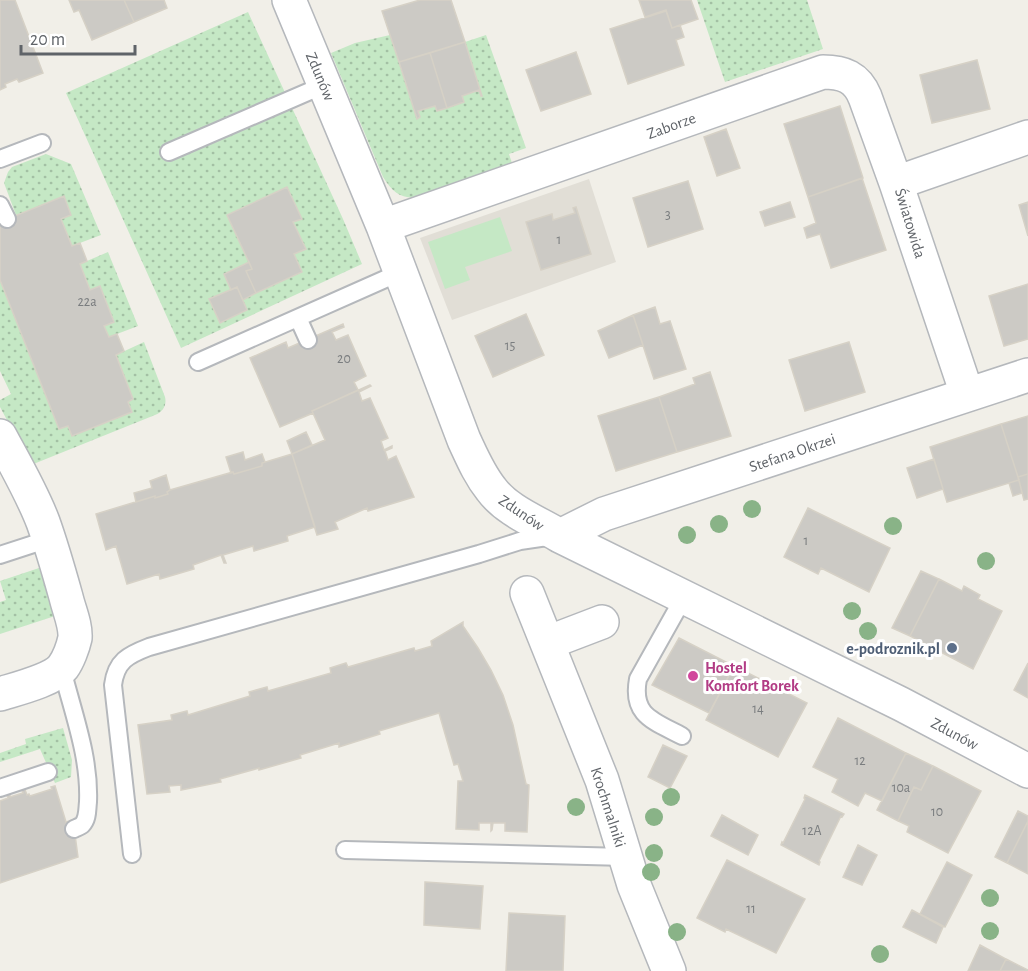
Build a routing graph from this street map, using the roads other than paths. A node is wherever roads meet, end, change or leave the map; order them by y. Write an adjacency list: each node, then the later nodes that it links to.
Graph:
1 (289, 0): 2 (street, Zdunów)
2 (324, 85): 5 (lane); 8 (street, Zdunów)
3 (1028, 137): 7 (street, Światowida)
4 (42, 143): 6 (lane)
5 (169, 152)
6 (0, 159)
7 (896, 183): 8 (street, Zaborze); 14 (street, Światowida)
8 (383, 226): 9 (street, Zdunów)
9 (401, 272): 10 (lane); 16 (street, Zdunów)
10 (298, 318): 11 (lane); 12 (lane)
11 (308, 340)
12 (198, 362)
13 (1028, 375): 14 (street, Stefana Okrzei)
14 (966, 394): 16 (street, Stefana Okrzei)
15 (0, 436): 17 (street)
16 (560, 536): 20 (street, Zdunów); 31 (lane)
17 (49, 539): 18 (lane); 23 (street)
18 (0, 555)
19 (526, 594): 22 (street, Krochmalniki)
20 (684, 597): 25 (lane); 26 (street, Zdunów)
21 (602, 622): 22 (street)
22 (546, 643): 32 (street, Krochmalniki)
23 (62, 669): 24 (street); 29 (lane)
24 (0, 694)
25 (682, 736)
26 (1028, 771)
27 (48, 772): 28 (lane)
28 (0, 788)
29 (74, 829)
30 (345, 850): 32 (lane)
31 (132, 854)
32 (626, 857): 33 (street, Krochmalniki)
33 (669, 971)

